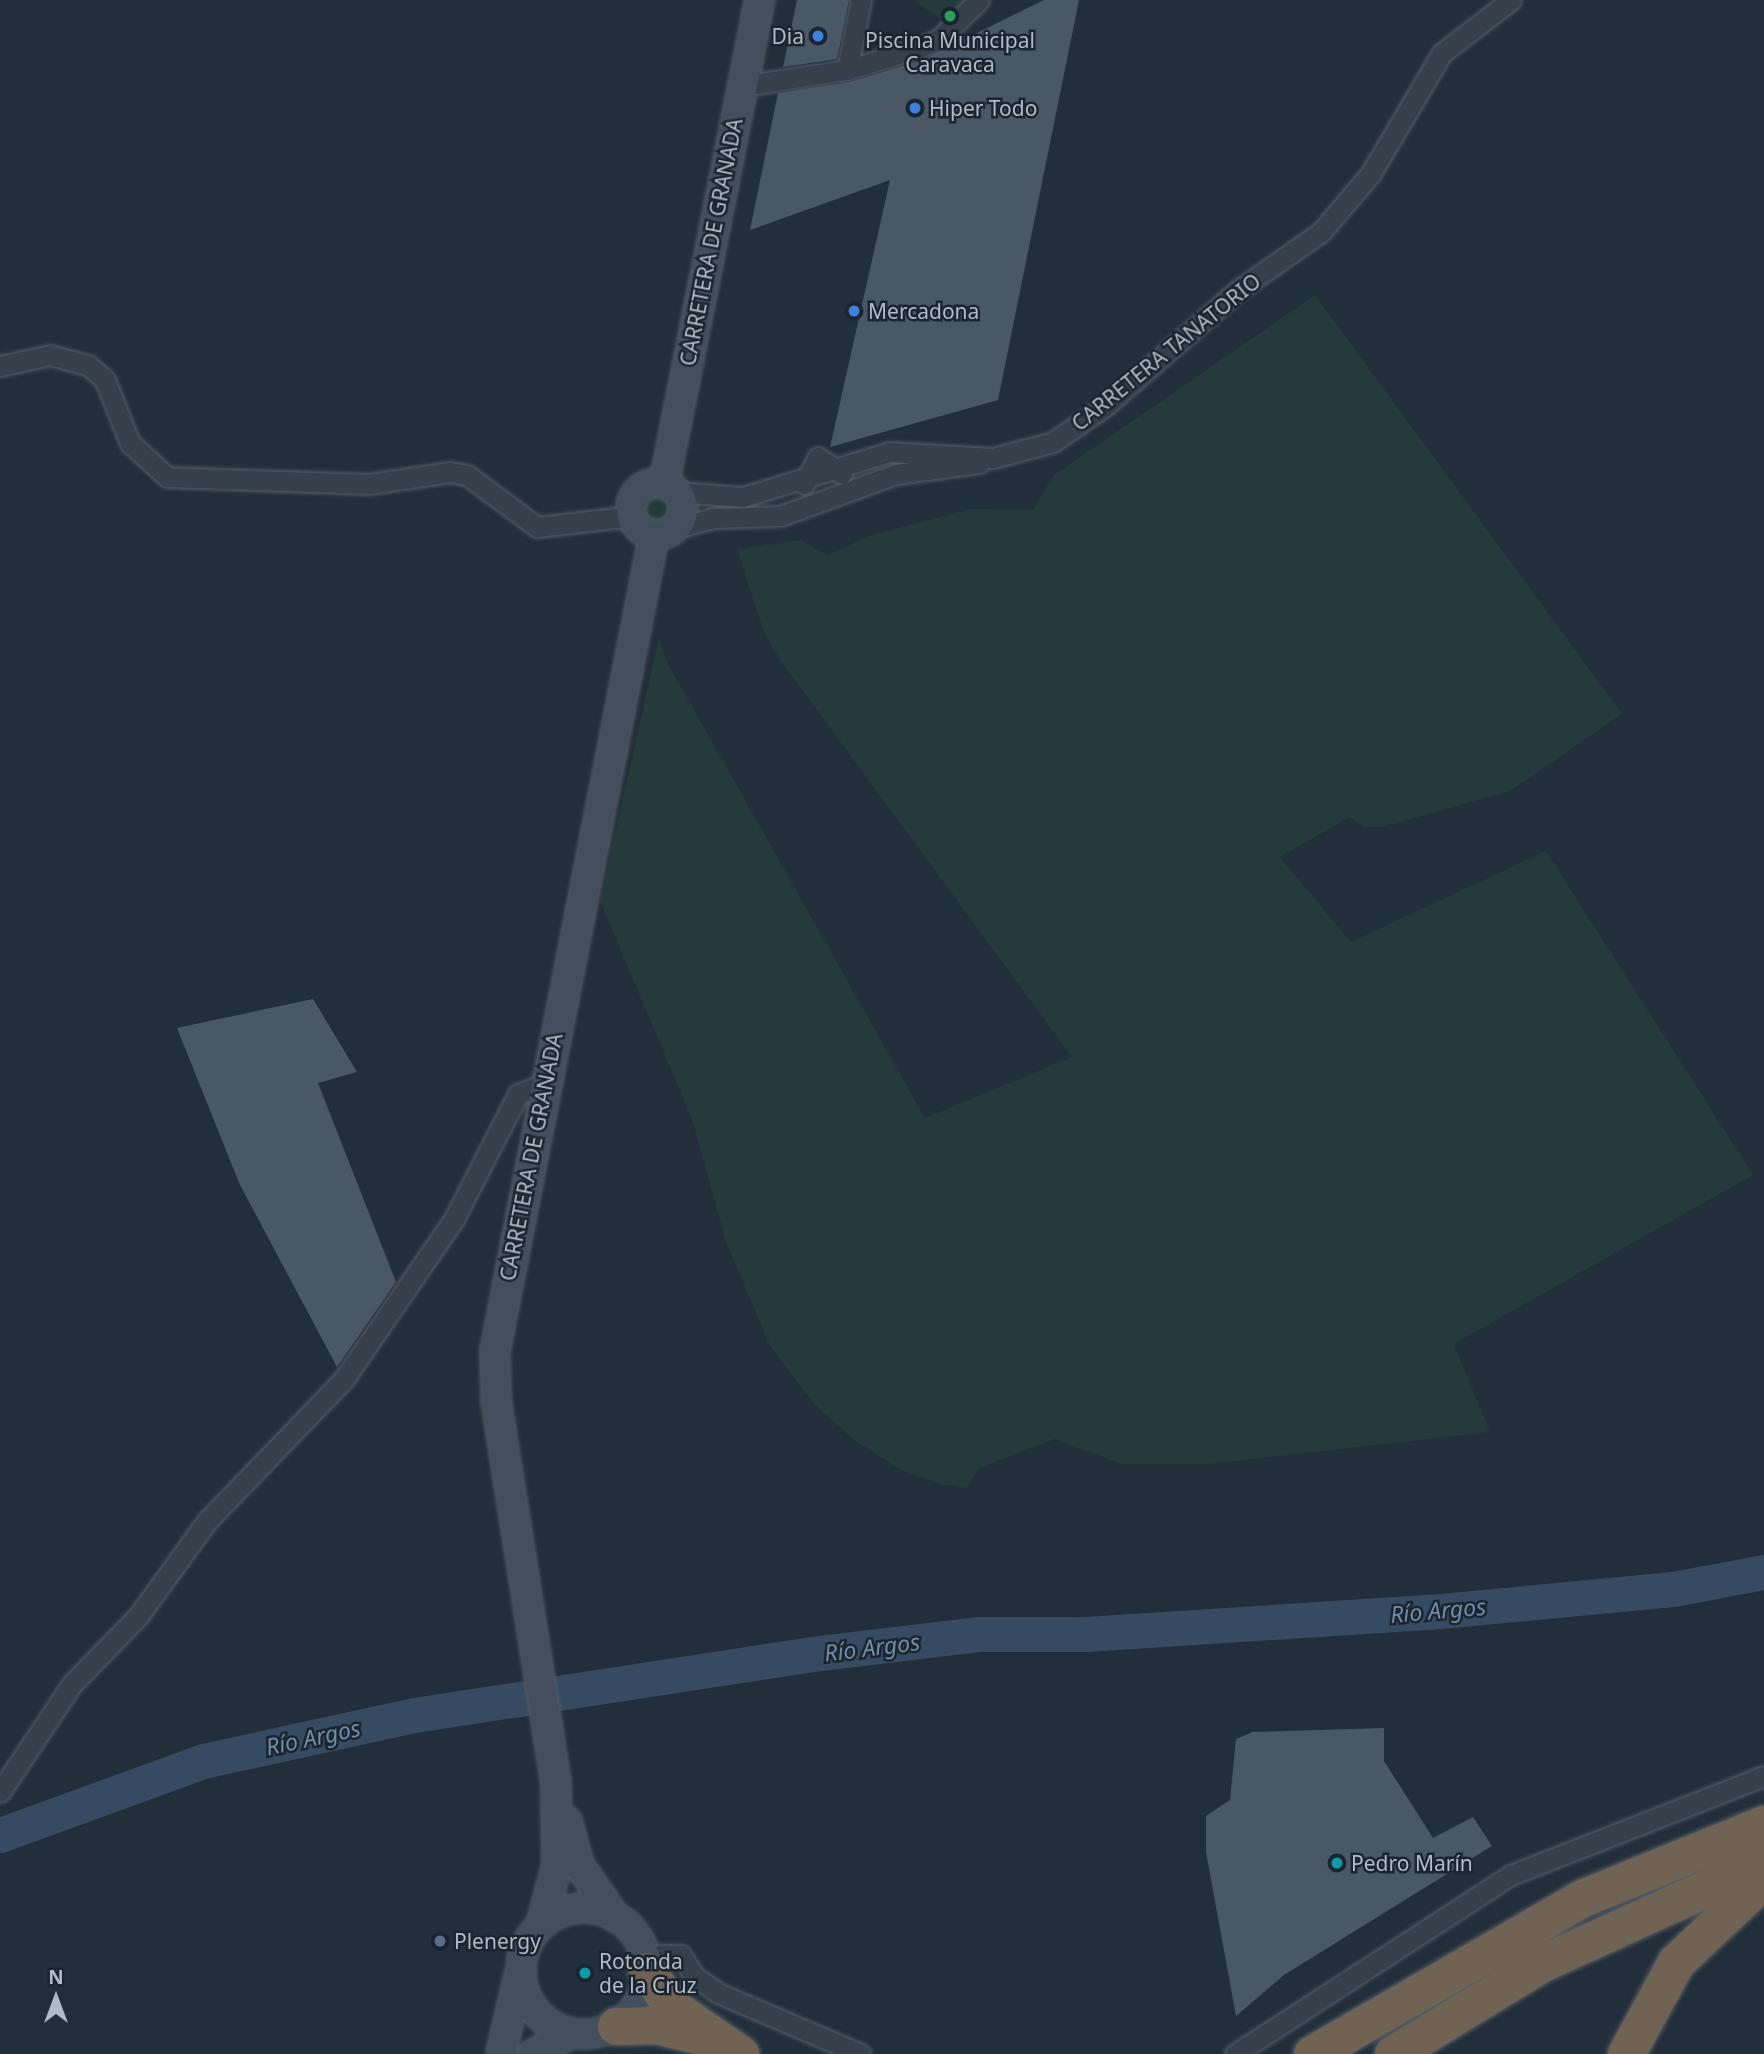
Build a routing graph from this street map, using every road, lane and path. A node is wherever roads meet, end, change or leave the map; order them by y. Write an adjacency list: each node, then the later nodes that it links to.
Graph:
1 (760, 0): 6 (main road, CARRETERA DE GRANADA)
2 (861, 0): 5 (street)
3 (979, 0): 5 (street)
4 (1510, 0): 8 (street, CARRETERA TANATORIO)
5 (847, 70): 6 (street)
6 (742, 86): 12 (main road, CARRETERA DE GRANADA)
7 (0, 366): 13 (street)
8 (993, 458): 9 (street, CARRETERA TANATORIO); 10 (street)
9 (945, 468): 10 (street); 14 (street)
10 (834, 471): 11 (street)
11 (806, 480): 12 (street); 14 (street)
12 (670, 488): 13 (main road); 15 (main road, CARRETERA DE GRANADA)
13 (632, 516): 15 (main road)
14 (714, 518): 15 (street)
15 (665, 532): 16 (main road, CARRETERA DE GRANADA)
16 (545, 1084): 18 (main road, CARRETERA DE GRANADA); 19 (street)
17 (1764, 1776): 34 (street)
18 (556, 1783): 23 (main road, CARRETERA DE GRANADA); 24 (main road, CARRETERA DE GRANADA)
19 (0, 1792)
20 (1764, 1824): 27 (highway)
21 (1764, 1862): 37 (highway)
22 (1764, 1879): 38 (highway)
23 (615, 1917): 24 (main road); 25 (main road)
24 (541, 1925): 26 (main road)
25 (646, 1963): 28 (main road); 30 (highway); 33 (street)
26 (521, 1966): 29 (main road); 31 (main road)
27 (1413, 1999): 35 (highway); 36 (highway)
28 (616, 2026): 29 (main road); 30 (highway)
29 (572, 2033): 32 (main road)
30 (729, 2048)
31 (501, 2054)
32 (533, 2054)
33 (860, 2054)
34 (1235, 2054)
35 (1312, 2054)
36 (1346, 2054)
37 (1393, 2054)
38 (1626, 2054)

